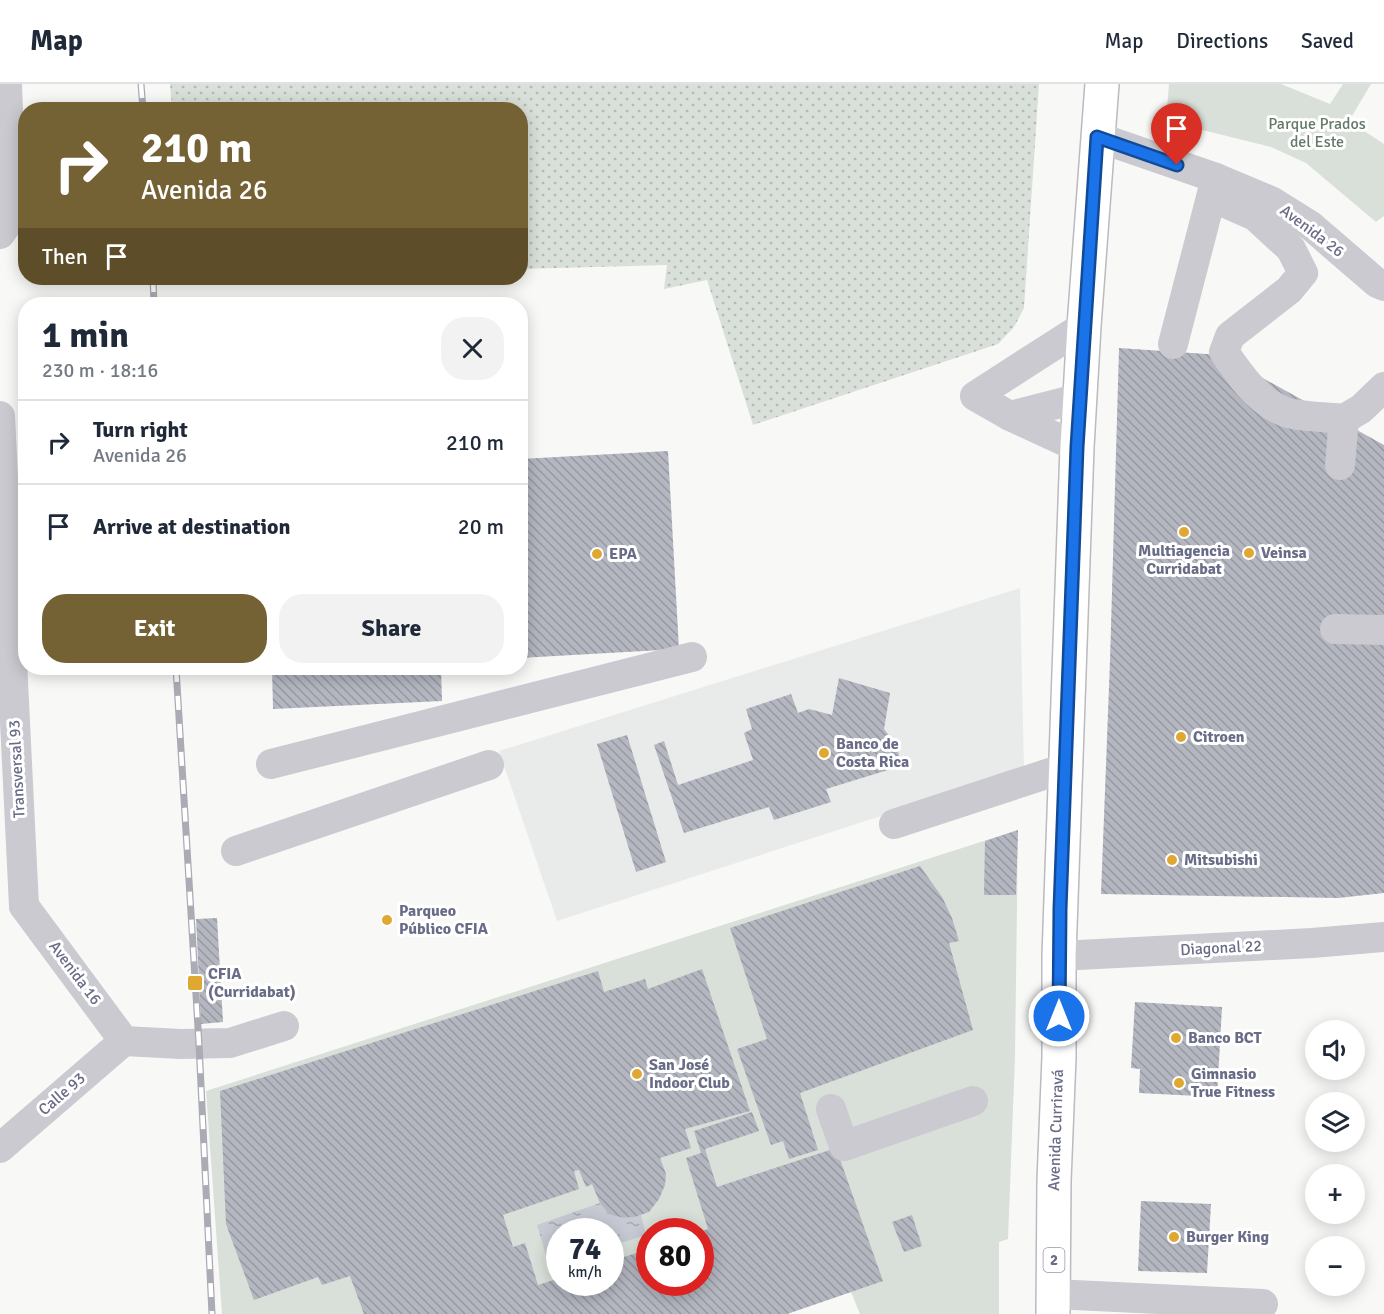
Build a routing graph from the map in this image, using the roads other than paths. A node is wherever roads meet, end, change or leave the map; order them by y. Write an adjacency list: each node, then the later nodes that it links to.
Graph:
1 (7, 84): 4 (street)
2 (1102, 84): 3 (highway, Avenida Curriravá / 2)
3 (1097, 137): 5 (street, Avenida 26); 8 (highway, Avenida Curriravá / 2)
4 (4, 139): 6 (street)
5 (1214, 188): 7 (street, Avenida 26); 9 (street); 14 (street)
6 (0, 234)
7 (1384, 286)
8 (1084, 326): 11 (highway, Avenida Curriravá / 2); 13 (street)
9 (1173, 344)
10 (1384, 387): 14 (street)
11 (1080, 398): 13 (street); 15 (highway, Avenida Curriravá / 2)
12 (0, 416): 25 (street, Transversal 93)
13 (1011, 416): 15 (street)
14 (1344, 419): 16 (street)
15 (1077, 447): 22 (highway, Avenida Curriravá / 2)
16 (1340, 465)
17 (1335, 629): 18 (street)
18 (1384, 630)
19 (692, 657): 20 (street)
20 (271, 764)
21 (489, 765): 24 (street)
22 (1065, 768): 23 (street); 27 (highway, Avenida Curriravá / 2)
23 (894, 824)
24 (236, 851)
25 (12, 908): 29 (street, Avenida 16)
26 (1384, 937): 27 (street, Diagonal 22)
27 (1059, 956): 33 (highway, Avenida Curriravá / 2)
28 (284, 1026): 29 (street)
29 (124, 1041): 32 (street, Calle 93)
30 (973, 1101): 31 (street)
31 (831, 1109)
32 (0, 1148)
33 (1053, 1304): 34 (street)
34 (1263, 1304)

